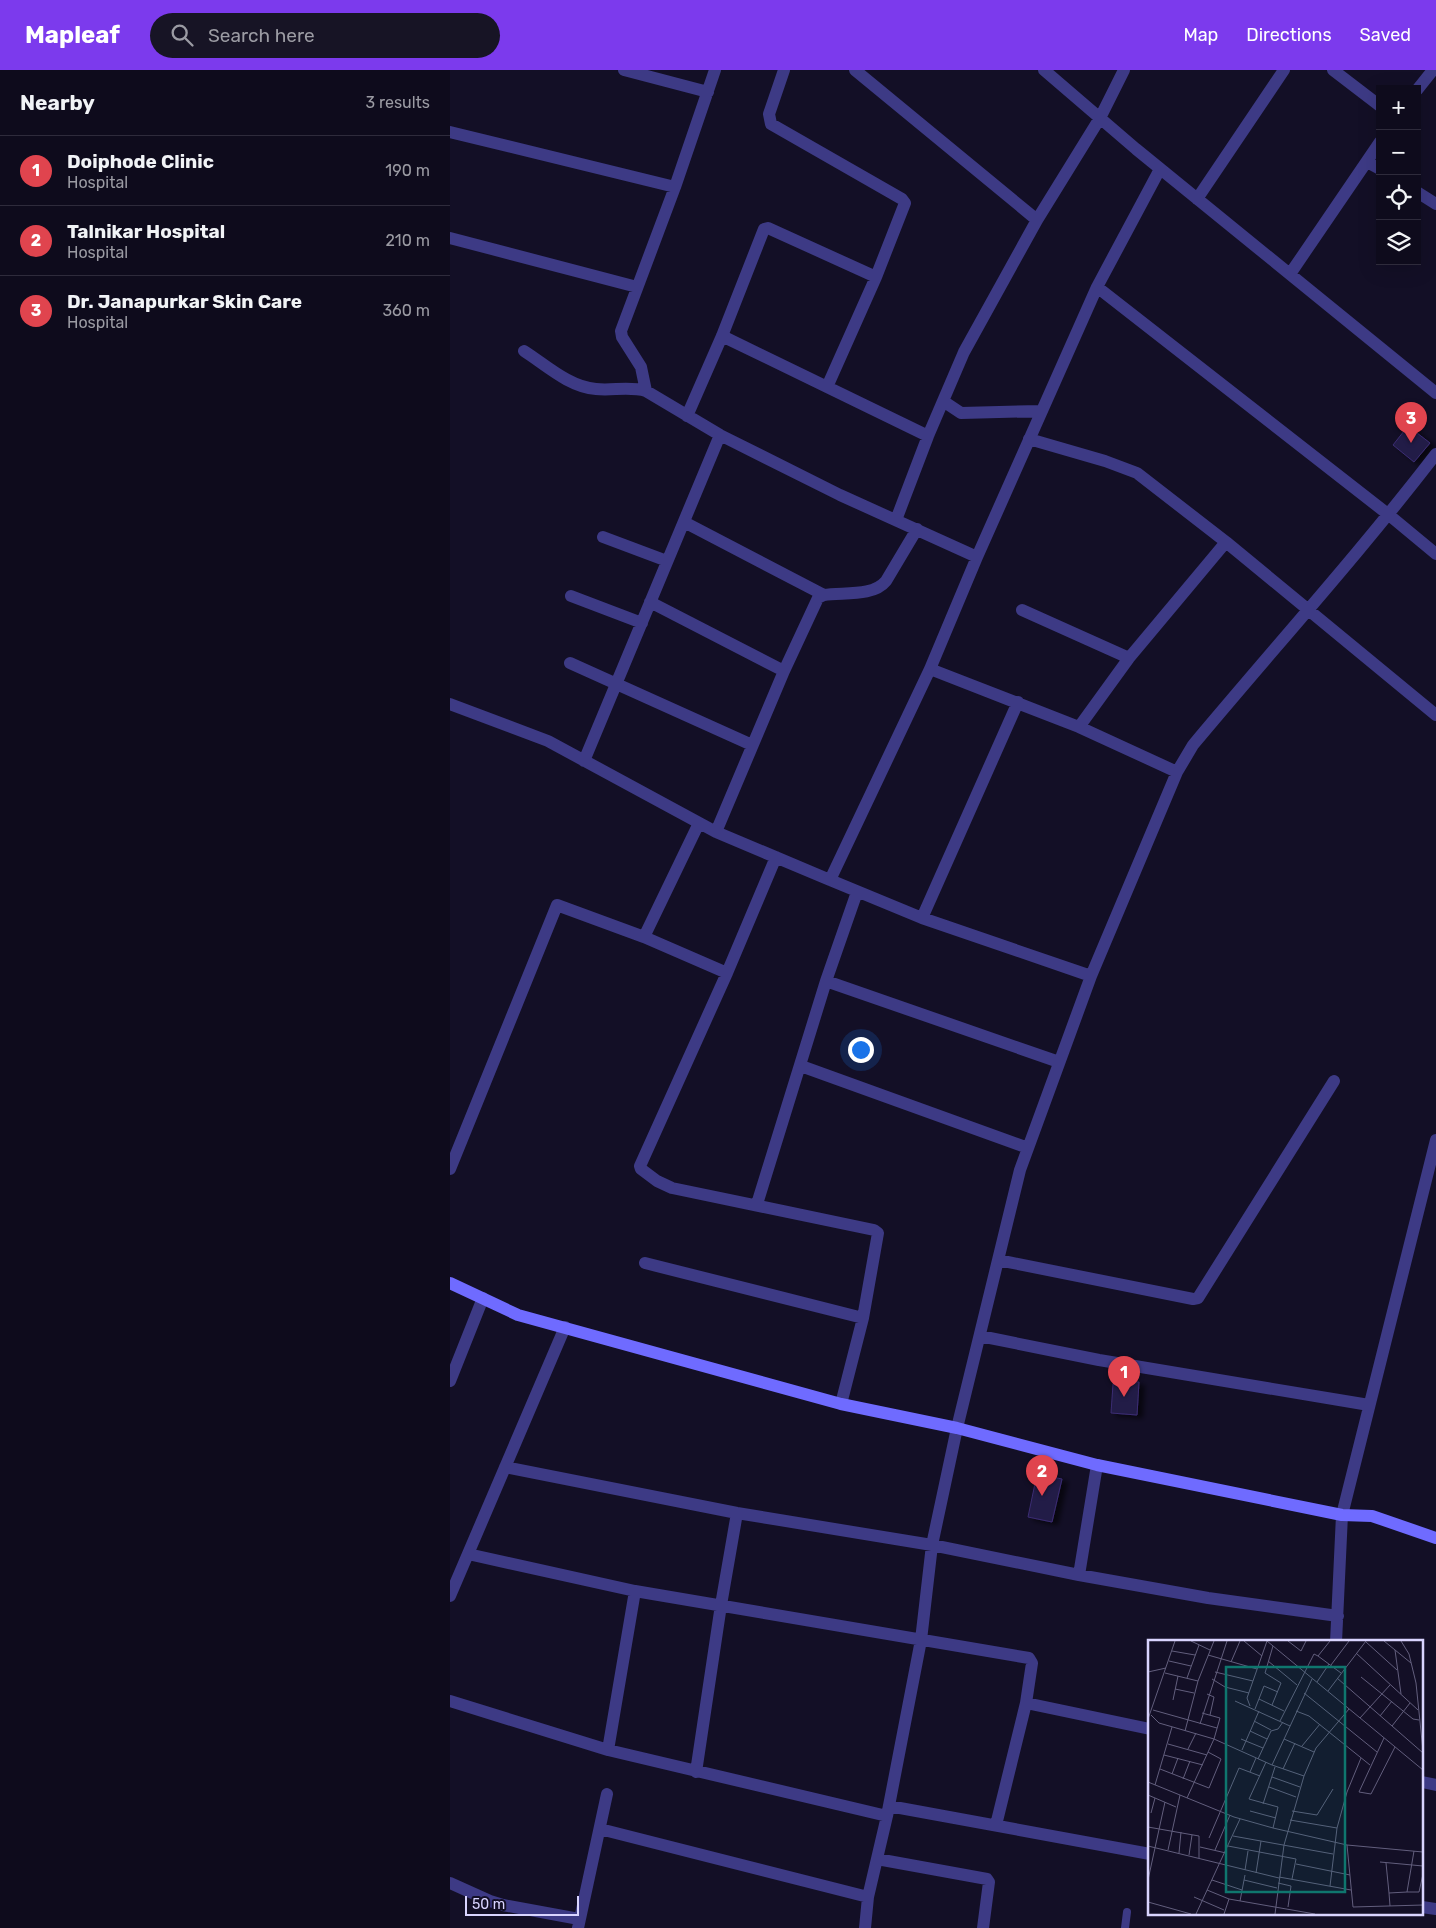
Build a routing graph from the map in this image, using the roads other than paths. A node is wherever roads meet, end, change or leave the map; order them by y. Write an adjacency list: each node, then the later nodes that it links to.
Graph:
1 (624, 70): 11 (street)
2 (715, 70): 11 (street)
3 (784, 70): 26 (street)
4 (854, 70): 23 (street)
5 (1044, 70): 13 (street)
6 (1124, 70): 13 (street)
7 (1284, 70): 21 (street)
8 (1332, 70): 12 (street)
9 (1434, 70): 10 (street)
10 (1421, 85)
11 (708, 92): 19 (street)
12 (1376, 103)
13 (1100, 118): 18 (street); 23 (street)
14 (450, 132): 19 (street)
15 (1376, 148): 16 (street)
16 (1367, 162): 17 (street); 25 (street)
17 (1376, 167)
18 (1160, 168): 21 (street); 28 (street)
19 (675, 187): 27 (street)
20 (1421, 195): 22 (street)
21 (1197, 199): 25 (street)
22 (1436, 204)
23 (1037, 220): 34 (street)
24 (450, 238): 27 (street)
25 (1290, 274): 33 (street)
26 (876, 277): 29 (street); 31 (street)
27 (637, 287): 32 (street)
28 (1097, 287): 35 (street); 41 (street)
29 (722, 336): 31 (street); 36 (street)
30 (524, 351): 32 (street)
31 (827, 386): 38 (street)
32 (646, 391): 36 (street)
33 (1436, 393)
34 (942, 401): 35 (street); 38 (street)
35 (1042, 411): 39 (street)
36 (687, 416): 37 (street)
37 (720, 435): 42 (street); 43 (street)
38 (928, 436): 42 (street)
39 (1029, 439): 46 (street); 48 (street)
40 (1436, 454): 41 (street)
41 (1389, 515): 47 (street); 53 (street)
42 (896, 520): 44 (street)
43 (684, 522): 49 (street); 50 (street)
44 (917, 529): 48 (street); 50 (street)
45 (603, 536): 49 (street)
46 (1226, 542): 53 (street); 56 (street)
47 (1436, 554)
48 (977, 557): 58 (street)
49 (668, 561): 52 (street)
50 (824, 595): 59 (street)
51 (571, 596): 55 (street)
52 (650, 602): 55 (street); 59 (street)
53 (1308, 608): 63 (street); 67 (street)
54 (1022, 610): 56 (street)
55 (642, 623): 60 (street)
56 (1129, 658): 64 (street)
57 (570, 663): 60 (street)
58 (930, 669): 61 (street); 71 (street)
59 (784, 671): 65 (street)
60 (616, 685): 65 (street); 66 (street)
61 (1018, 702): 64 (street); 73 (street)
62 (450, 704): 66 (street)
63 (1436, 715)
64 (1079, 727): 67 (street)
65 (752, 745): 69 (street)
66 (584, 761): 68 (street)
67 (1177, 772): 76 (street)
68 (699, 823): 69 (street); 74 (street)
69 (716, 832): 70 (street)
70 (776, 857): 71 (street); 75 (street)
71 (830, 880): 72 (street)
72 (858, 892): 73 (street); 77 (street)
73 (922, 918): 76 (street)
74 (644, 937): 75 (street); 83 (street)
75 (727, 973): 84 (street)
76 (1091, 976): 78 (street)
77 (826, 982): 78 (street); 79 (street)
78 (1059, 1062): 82 (street)
79 (801, 1066): 82 (street); 84 (street)
80 (1334, 1081): 85 (street)
81 (1436, 1140): 94 (street)
82 (1028, 1148): 85 (street)
83 (450, 1169)
84 (757, 1204): 89 (street)
85 (998, 1260): 91 (street)
86 (646, 1263): 89 (street)
87 (450, 1283): 88 (street)
88 (483, 1298): 90 (street); 92 (street)
89 (863, 1318): 93 (street)
90 (565, 1327): 93 (street); 97 (street)
91 (980, 1336): 94 (street); 95 (street)
92 (450, 1380)
93 (841, 1404): 95 (street)
94 (1369, 1404): 99 (street)
95 (957, 1428): 96 (street); 101 (street)
96 (1097, 1465): 99 (street); 103 (street)
97 (505, 1468): 98 (street); 102 (street)
98 (737, 1513): 101 (street); 106 (street)
99 (1342, 1515): 100 (street); 107 (street)
100 (1436, 1538)
101 (932, 1545): 103 (street); 108 (street)
102 (468, 1554): 104 (street); 105 (street)
103 (1079, 1575): 107 (street)
104 (635, 1591): 106 (street); 113 (street)
105 (450, 1596)
106 (721, 1605): 108 (street); 114 (street)
107 (1338, 1616): 109 (street)
108 (921, 1640): 111 (street); 116 (street)
109 (1336, 1640)
110 (450, 1701): 113 (street)
111 (1026, 1703): 112 (street); 117 (street)
112 (1148, 1729)
113 (608, 1750): 114 (street)
114 (696, 1772): 116 (street)
115 (607, 1794): 118 (street)
116 (888, 1811): 117 (street); 120 (street)
117 (996, 1825): 119 (street)
118 (600, 1829): 122 (street); 124 (street)
119 (1148, 1854)
120 (877, 1859): 122 (street); 126 (street)
121 (450, 1883): 124 (street)
122 (868, 1897): 125 (street)
123 (1127, 1912): 127 (lane)
124 (579, 1924)
125 (865, 1928)
126 (983, 1928)
127 (1125, 1928)

